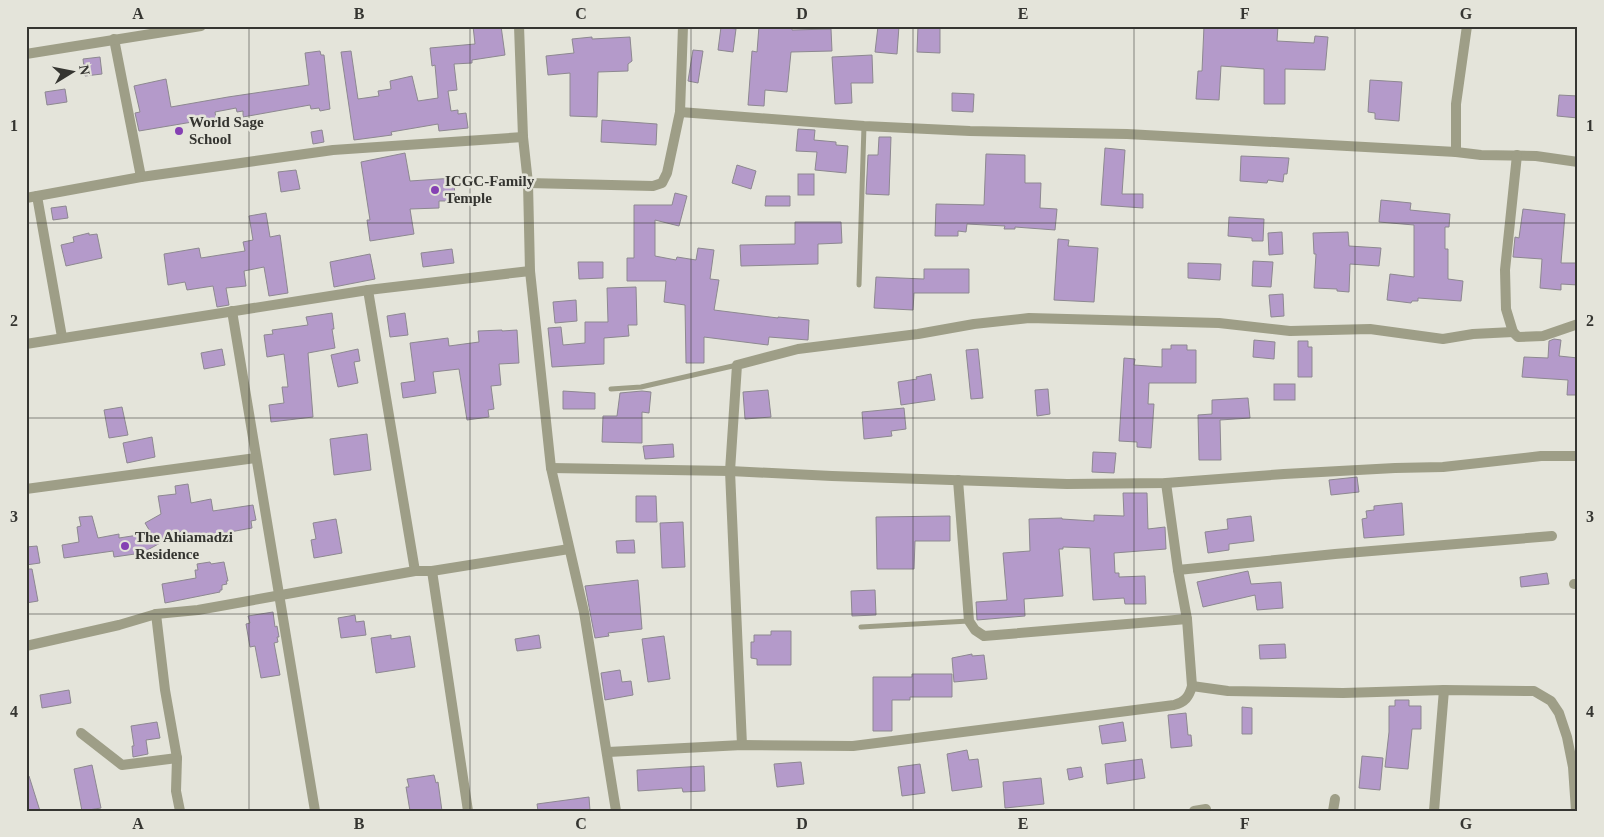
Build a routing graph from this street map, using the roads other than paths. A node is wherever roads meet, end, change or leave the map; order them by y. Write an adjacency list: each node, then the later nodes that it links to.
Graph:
1 (201, 26): 5 (street)
2 (519, 26): 9 (street)
3 (683, 26): 7 (street)
4 (1467, 26): 10 (street)
5 (114, 39): 6 (street); 13 (street)
6 (26, 54)
7 (680, 112): 8 (street); 14 (street)
8 (864, 126): 10 (street); 17 (lane)
9 (523, 137): 13 (street); 14 (street)
10 (1456, 152): 11 (street)
11 (1518, 155): 12 (street); 21 (street)
12 (1578, 162)
13 (141, 177): 15 (street)
14 (528, 182): 16 (street)
15 (32, 197): 22 (street)
16 (530, 271): 18 (street); 28 (street)
17 (859, 285)
18 (368, 290): 19 (street); 36 (street)
19 (232, 311): 22 (street); 27 (street)
20 (1578, 324): 21 (street)
21 (1513, 332): 24 (street)
22 (62, 338): 23 (street)
23 (26, 344)
24 (737, 365): 25 (lane); 29 (street)
25 (611, 389)
26 (1578, 456): 31 (street)
27 (256, 458): 32 (street); 38 (street)
28 (551, 468): 29 (street); 34 (street)
29 (730, 471): 30 (street); 47 (street)
30 (958, 480): 31 (street); 41 (street)
31 (1166, 483): 35 (street)
32 (26, 489)
33 (1552, 536): 35 (street)
34 (569, 549): 37 (street); 48 (street)
35 (1178, 570): 40 (street)
36 (415, 571): 37 (street); 38 (street)
37 (432, 571): 53 (street)
38 (279, 595): 39 (street); 52 (street)
39 (156, 614): 43 (street); 49 (street)
40 (1187, 618): 41 (street); 44 (street)
41 (969, 621): 42 (lane)
42 (861, 627)
43 (26, 646)
44 (1192, 686): 45 (street); 47 (street)
45 (1444, 690): 58 (street); 59 (street)
46 (81, 733): 49 (street)
47 (742, 744): 48 (street)
48 (608, 752): 54 (street)
49 (177, 758): 51 (street)
50 (1335, 799): 57 (street)
51 (180, 811)
52 (315, 811)
53 (468, 811)
54 (616, 811)
55 (1194, 811): 56 (street)
56 (1206, 811)
57 (1333, 811)
58 (1434, 811)
59 (1576, 811)

